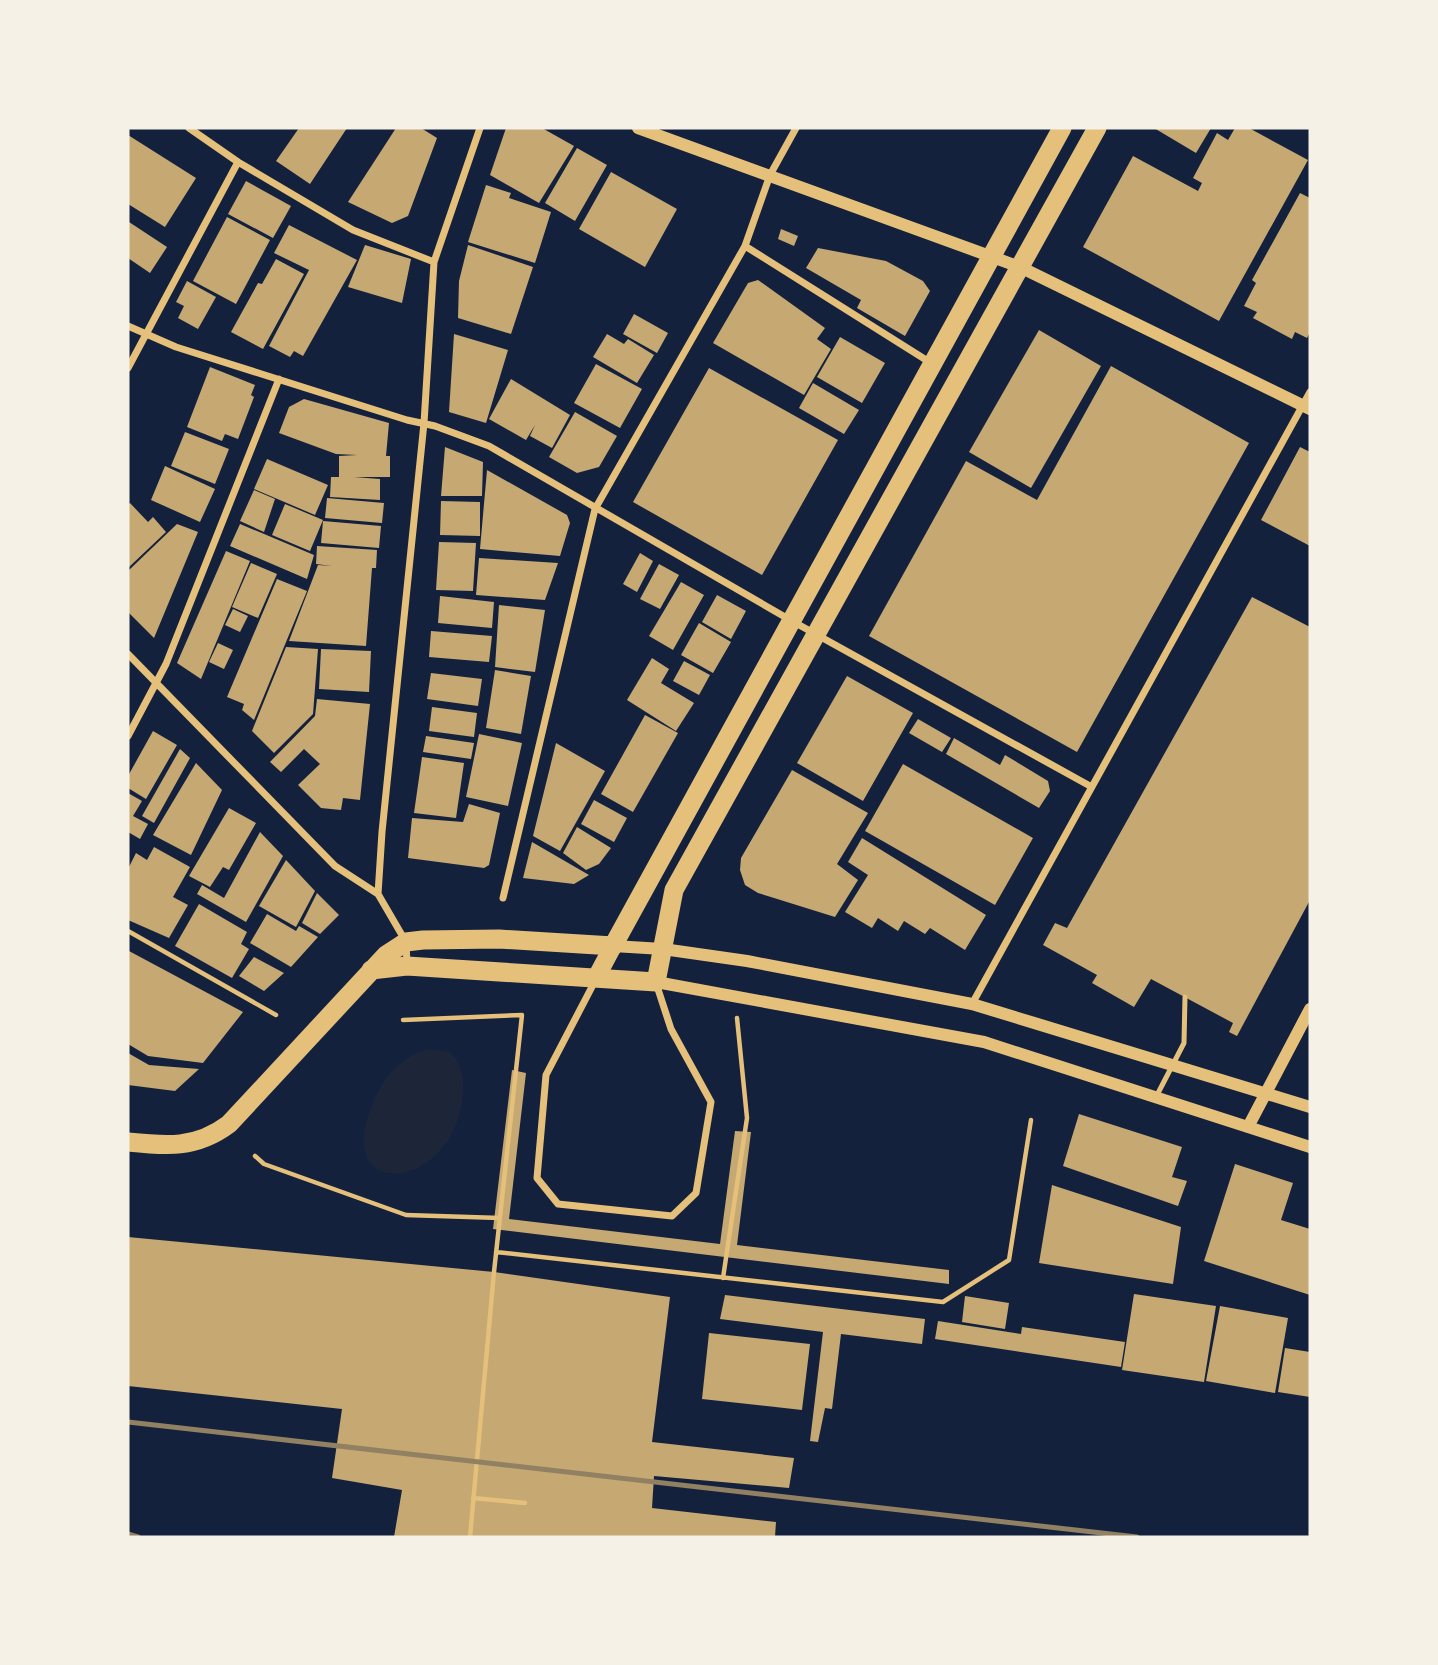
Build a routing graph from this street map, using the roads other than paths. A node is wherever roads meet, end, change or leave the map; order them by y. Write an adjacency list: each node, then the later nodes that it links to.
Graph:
1 (189, 128): 7 (street)
2 (480, 128): 11 (street)
3 (638, 128): 8 (street)
4 (796, 128): 8 (street)
5 (1062, 128): 10 (highway)
6 (1097, 128): 12 (highway)
7 (239, 162): 11 (street); 14 (street)
8 (770, 176): 9 (street); 10 (street)
9 (745, 246): 15 (street); 21 (street)
10 (992, 256): 12 (street); 15 (highway)
11 (434, 262): 20 (street)
12 (1020, 267): 19 (street); 23 (highway)
13 (128, 326): 14 (street)
14 (145, 333): 16 (street); 17 (street)
15 (933, 363): 22 (highway)
16 (128, 368)
17 (279, 379): 20 (street); 25 (street)
18 (1310, 392): 19 (street)
19 (1307, 407): 27 (street)
20 (424, 424): 21 (street); 28 (street)
21 (595, 509): 22 (street); 29 (street)
22 (792, 621): 23 (street); 31 (highway)
23 (816, 635): 27 (street); 32 (highway)
24 (128, 654): 25 (street)
25 (156, 683): 26 (street); 28 (street)
26 (128, 736)
27 (1090, 786): 38 (street)
28 (378, 894): 30 (street)
29 (503, 898)
30 (406, 942): 31 (highway); 33 (street); 34 (highway)
31 (613, 946): 32 (street); 35 (main road)
32 (663, 949): 36 (highway); 38 (street)
33 (407, 966): 34 (highway); 35 (highway)
34 (371, 970): 45 (highway)
35 (596, 978): 36 (highway); 36 (street)
36 (656, 982): 42 (street)
37 (1185, 997): 40 (lane)
38 (972, 1004): 40 (street)
39 (1310, 1009): 41 (street)
40 (1172, 1065): 41 (street); 42 (lane)
41 (1265, 1094): 43 (street); 44 (street)
42 (1156, 1097): 44 (street)
43 (1310, 1107)
44 (1248, 1127): 46 (street)
45 (128, 1142)
46 (1310, 1147)

